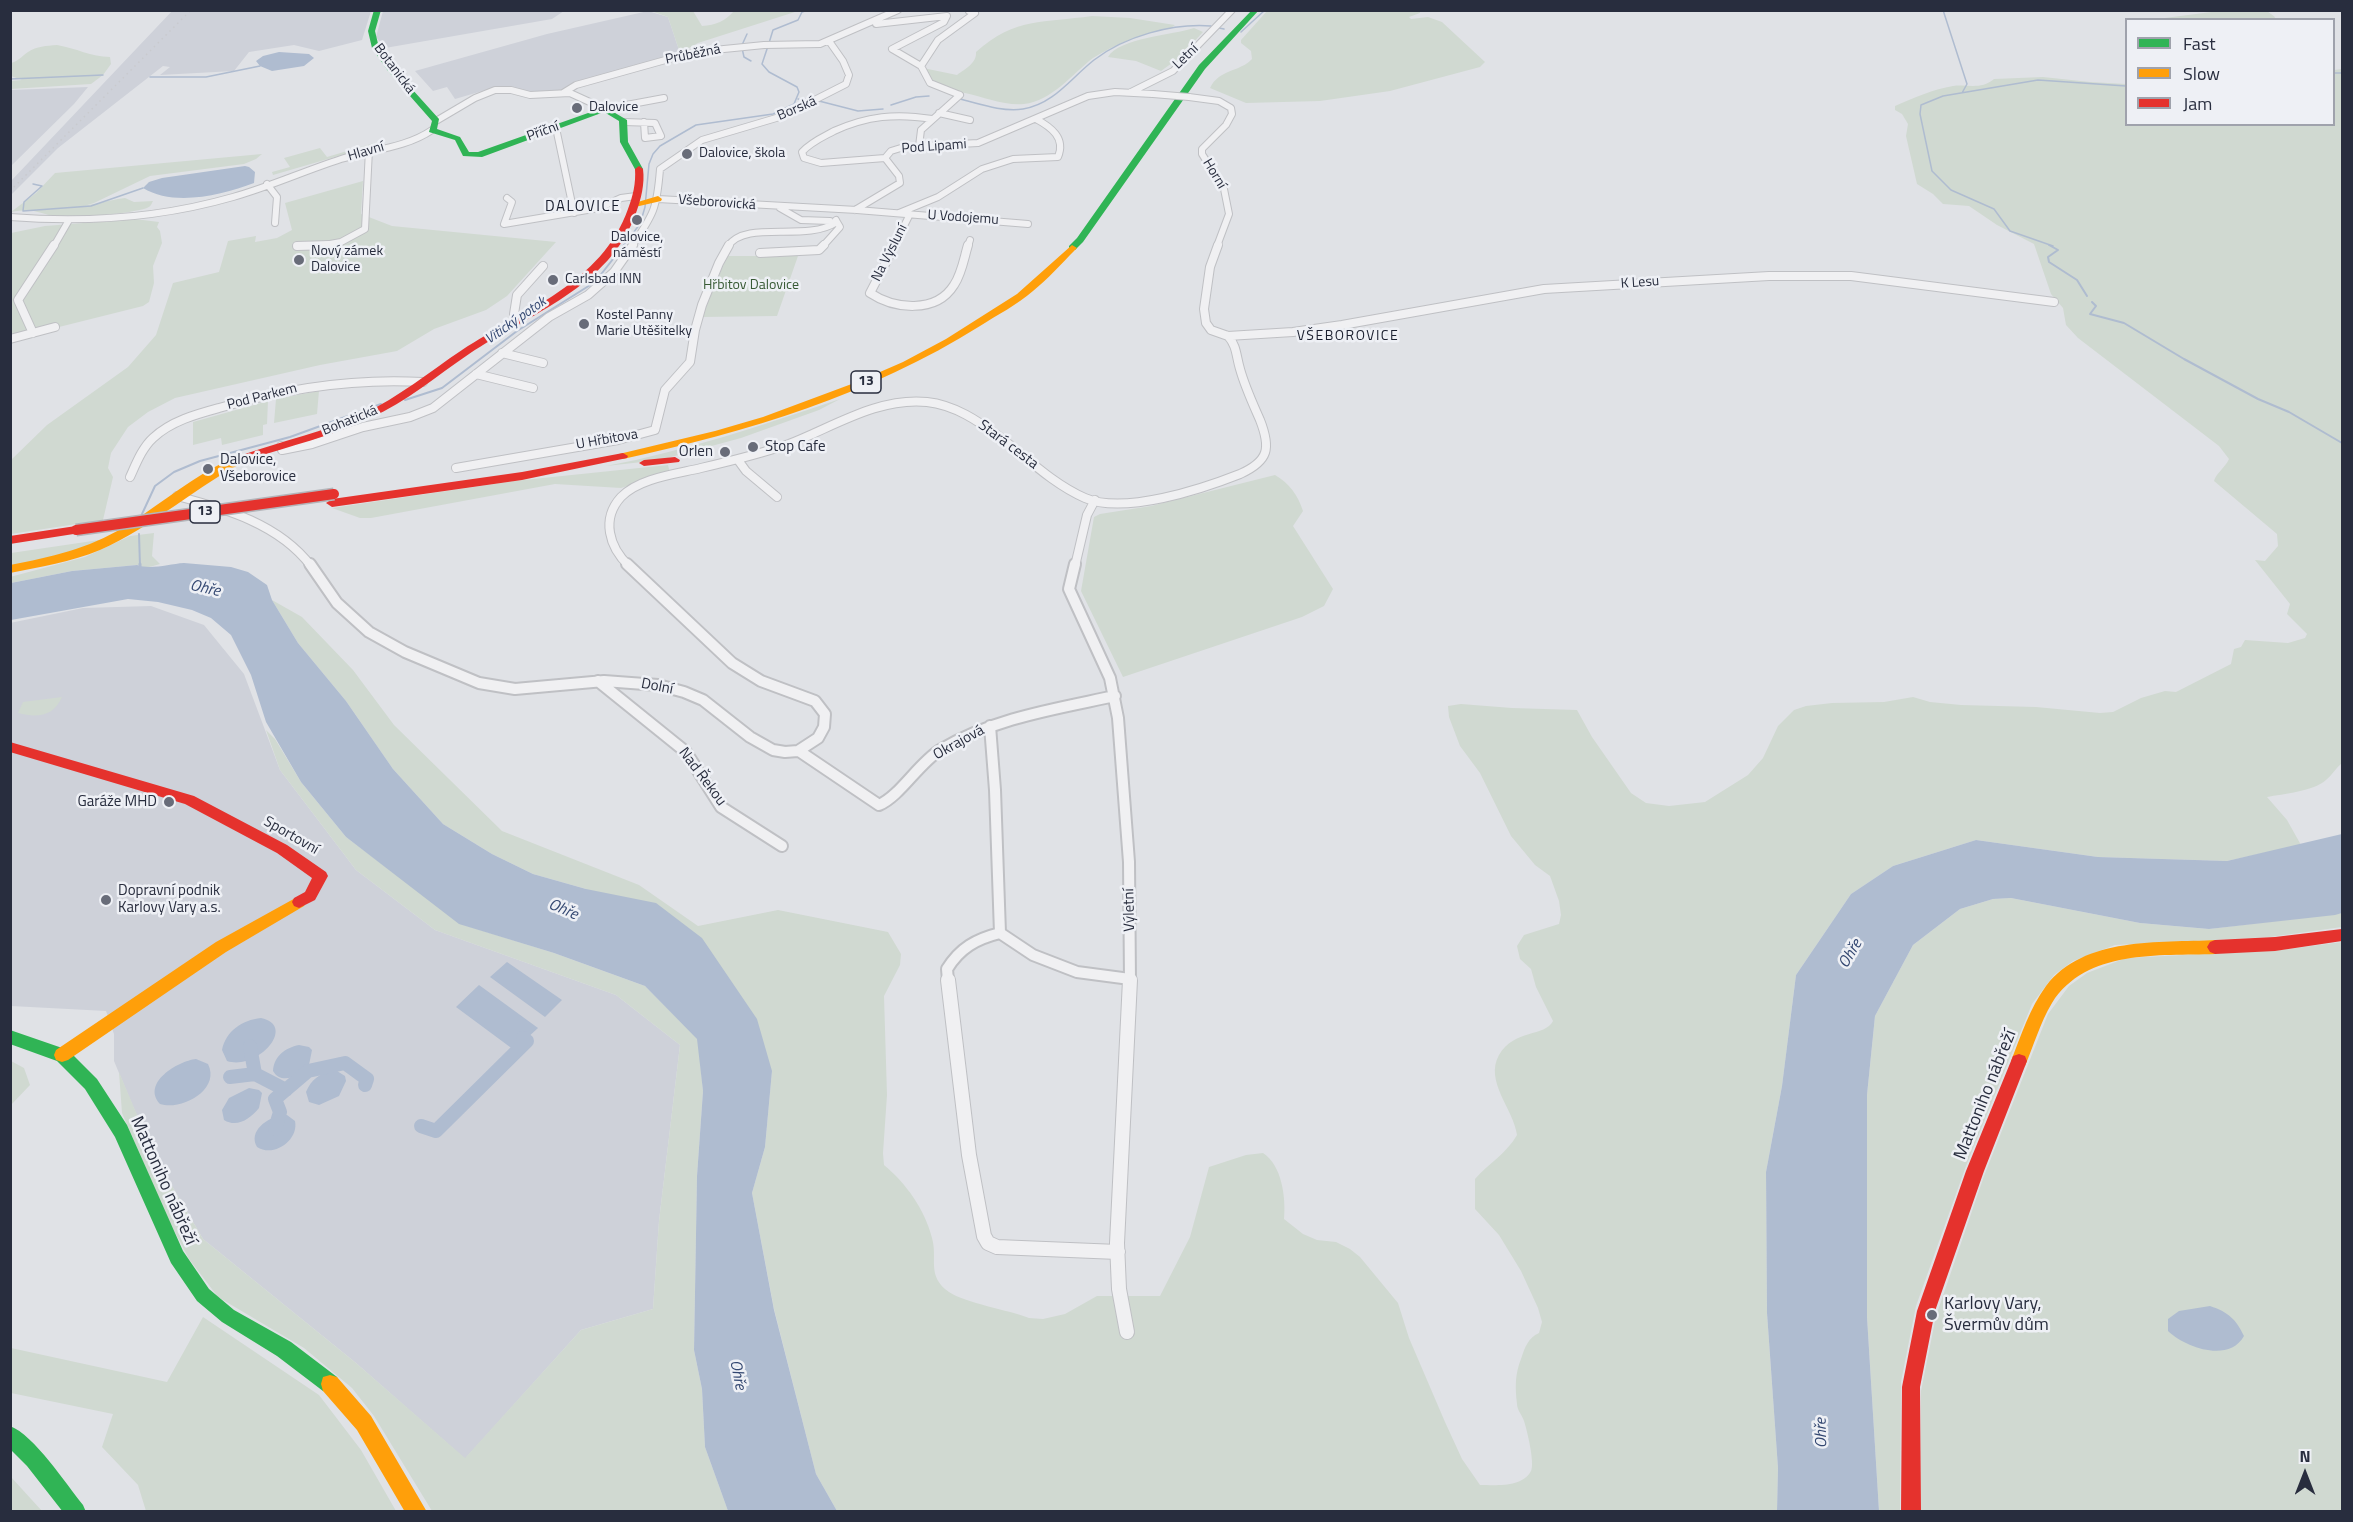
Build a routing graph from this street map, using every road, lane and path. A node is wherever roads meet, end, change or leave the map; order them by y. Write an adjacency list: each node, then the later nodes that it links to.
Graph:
1 (378, 10): 23 (main road, Botanická)
2 (898, 10): 10 (street)
3 (1232, 10): 13 (street, Letní)
4 (1247, 10): 66 (main road, 13)
5 (1256, 10): 53 (main road, 13)
6 (970, 11): 7 (street); 12 (street)
7 (962, 12)
8 (953, 14): 9 (street)
9 (945, 15): 10 (street); 12 (street)
10 (868, 24): 11 (street)
11 (829, 41): 14 (street, Průběžná); 30 (street, Borská)
12 (921, 66): 17 (street)
13 (1131, 92): 19 (street, Pod Lipami); 49 (street, Horní, bridge)
14 (563, 93): 16 (street, Hlavní); 23 (street, Hlavní)
15 (664, 98): 16 (street, Příční)
16 (605, 109): 21 (main road, Hlavní); 24 (main road, Příční)
17 (939, 113): 18 (street); 20 (street)
18 (932, 119): 25 (street); 27 (street)
19 (1036, 119): 25 (street, Pod Lipami); 34 (street)
20 (970, 120)
21 (624, 122): 22 (street); 30 (main road)
22 (644, 122): 22 (street)
23 (434, 126): 24 (main road, Příční); 26 (street, Hlavní)
24 (556, 129): 33 (street)
25 (919, 146): 27 (street, Pod Lipami)
26 (369, 150): 28 (street, Hlavní); 42 (street)
27 (885, 158): 32 (street, Pod Lipami)
28 (267, 184): 37 (street, Hlavní); 39 (street)
29 (507, 198): 33 (street, Všeborovická)
30 (644, 200): 31 (street, Všeborovická); 33 (street, Všeborovická); 46 (main road, Bohatická); 51 (street)
31 (776, 207): 32 (street, Všeborovická); 38 (street, Všeborovická)
32 (857, 210): 34 (street, Všeborovická); 38 (street, Všeborovická)
33 (574, 213)
34 (899, 213): 35 (street, U Vodojemu)
35 (910, 214): 40 (street, U Vodojemu); 41 (street, Na Výsluní)
36 (10, 217): 37 (street, Hlavní)
37 (69, 220): 48 (street)
38 (836, 221): 43 (street); 61 (street, U Hřbitova)
39 (275, 223)
40 (1028, 224)
41 (970, 240)
42 (297, 246)
43 (760, 253)
44 (543, 266): 46 (street)
45 (2054, 303): 49 (street, K Lesu)
46 (518, 320): 55 (main road, Bohatická)
47 (56, 327): 48 (street)
48 (33, 333): 50 (street)
49 (1228, 336): 67 (street, Stará cesta)
50 (10, 339)
51 (502, 353): 52 (street); 54 (street)
52 (543, 363)
53 (890, 373): 57 (main road); 62 (main road, 13)
54 (476, 374): 56 (street); 58 (street)
55 (423, 382): 58 (main road, Bohatická); 63 (street, Pod Parkem)
56 (533, 388)
57 (834, 409)
58 (282, 448): 64 (main road, Bohatická)
59 (675, 460): 62 (main road)
60 (738, 460): 65 (street); 67 (street, Stará cesta); 76 (street, Stará cesta)
61 (456, 468)
62 (522, 476): 66 (main road, 13)
63 (130, 477)
64 (177, 496): 71 (main road, Bohatická); 72 (street, Dolní)
65 (777, 497)
66 (333, 498): 68 (main road, 13)
67 (1095, 500): 73 (street, Výletní)
68 (75, 534): 69 (main road, 13); 70 (main road, 13)
69 (10, 540)
70 (10, 549)
71 (10, 570)
72 (598, 681): 76 (street, Dolní); 77 (street, Nad Řekou)
73 (1115, 696): 74 (street, Okrajová); 80 (street, Výletní)
74 (990, 726): 76 (street, Okrajová); 78 (street)
75 (10, 747): 82 (main road, Sportovní)
76 (799, 750)
77 (782, 846)
78 (1000, 933): 80 (street); 83 (street)
79 (2343, 935): 88 (main road, Mattoniho nábřeží)
80 (1130, 979): 83 (street, Výletní)
81 (10, 1038): 82 (main road, Mattoniho nábřeží)
82 (62, 1055): 87 (main road, Mattoniho nábřeží)
83 (1118, 1252): 84 (street, Výletní)
84 (1127, 1332)
85 (10, 1435): 86 (main road)
86 (76, 1512)
87 (417, 1512)
88 (1911, 1512)

